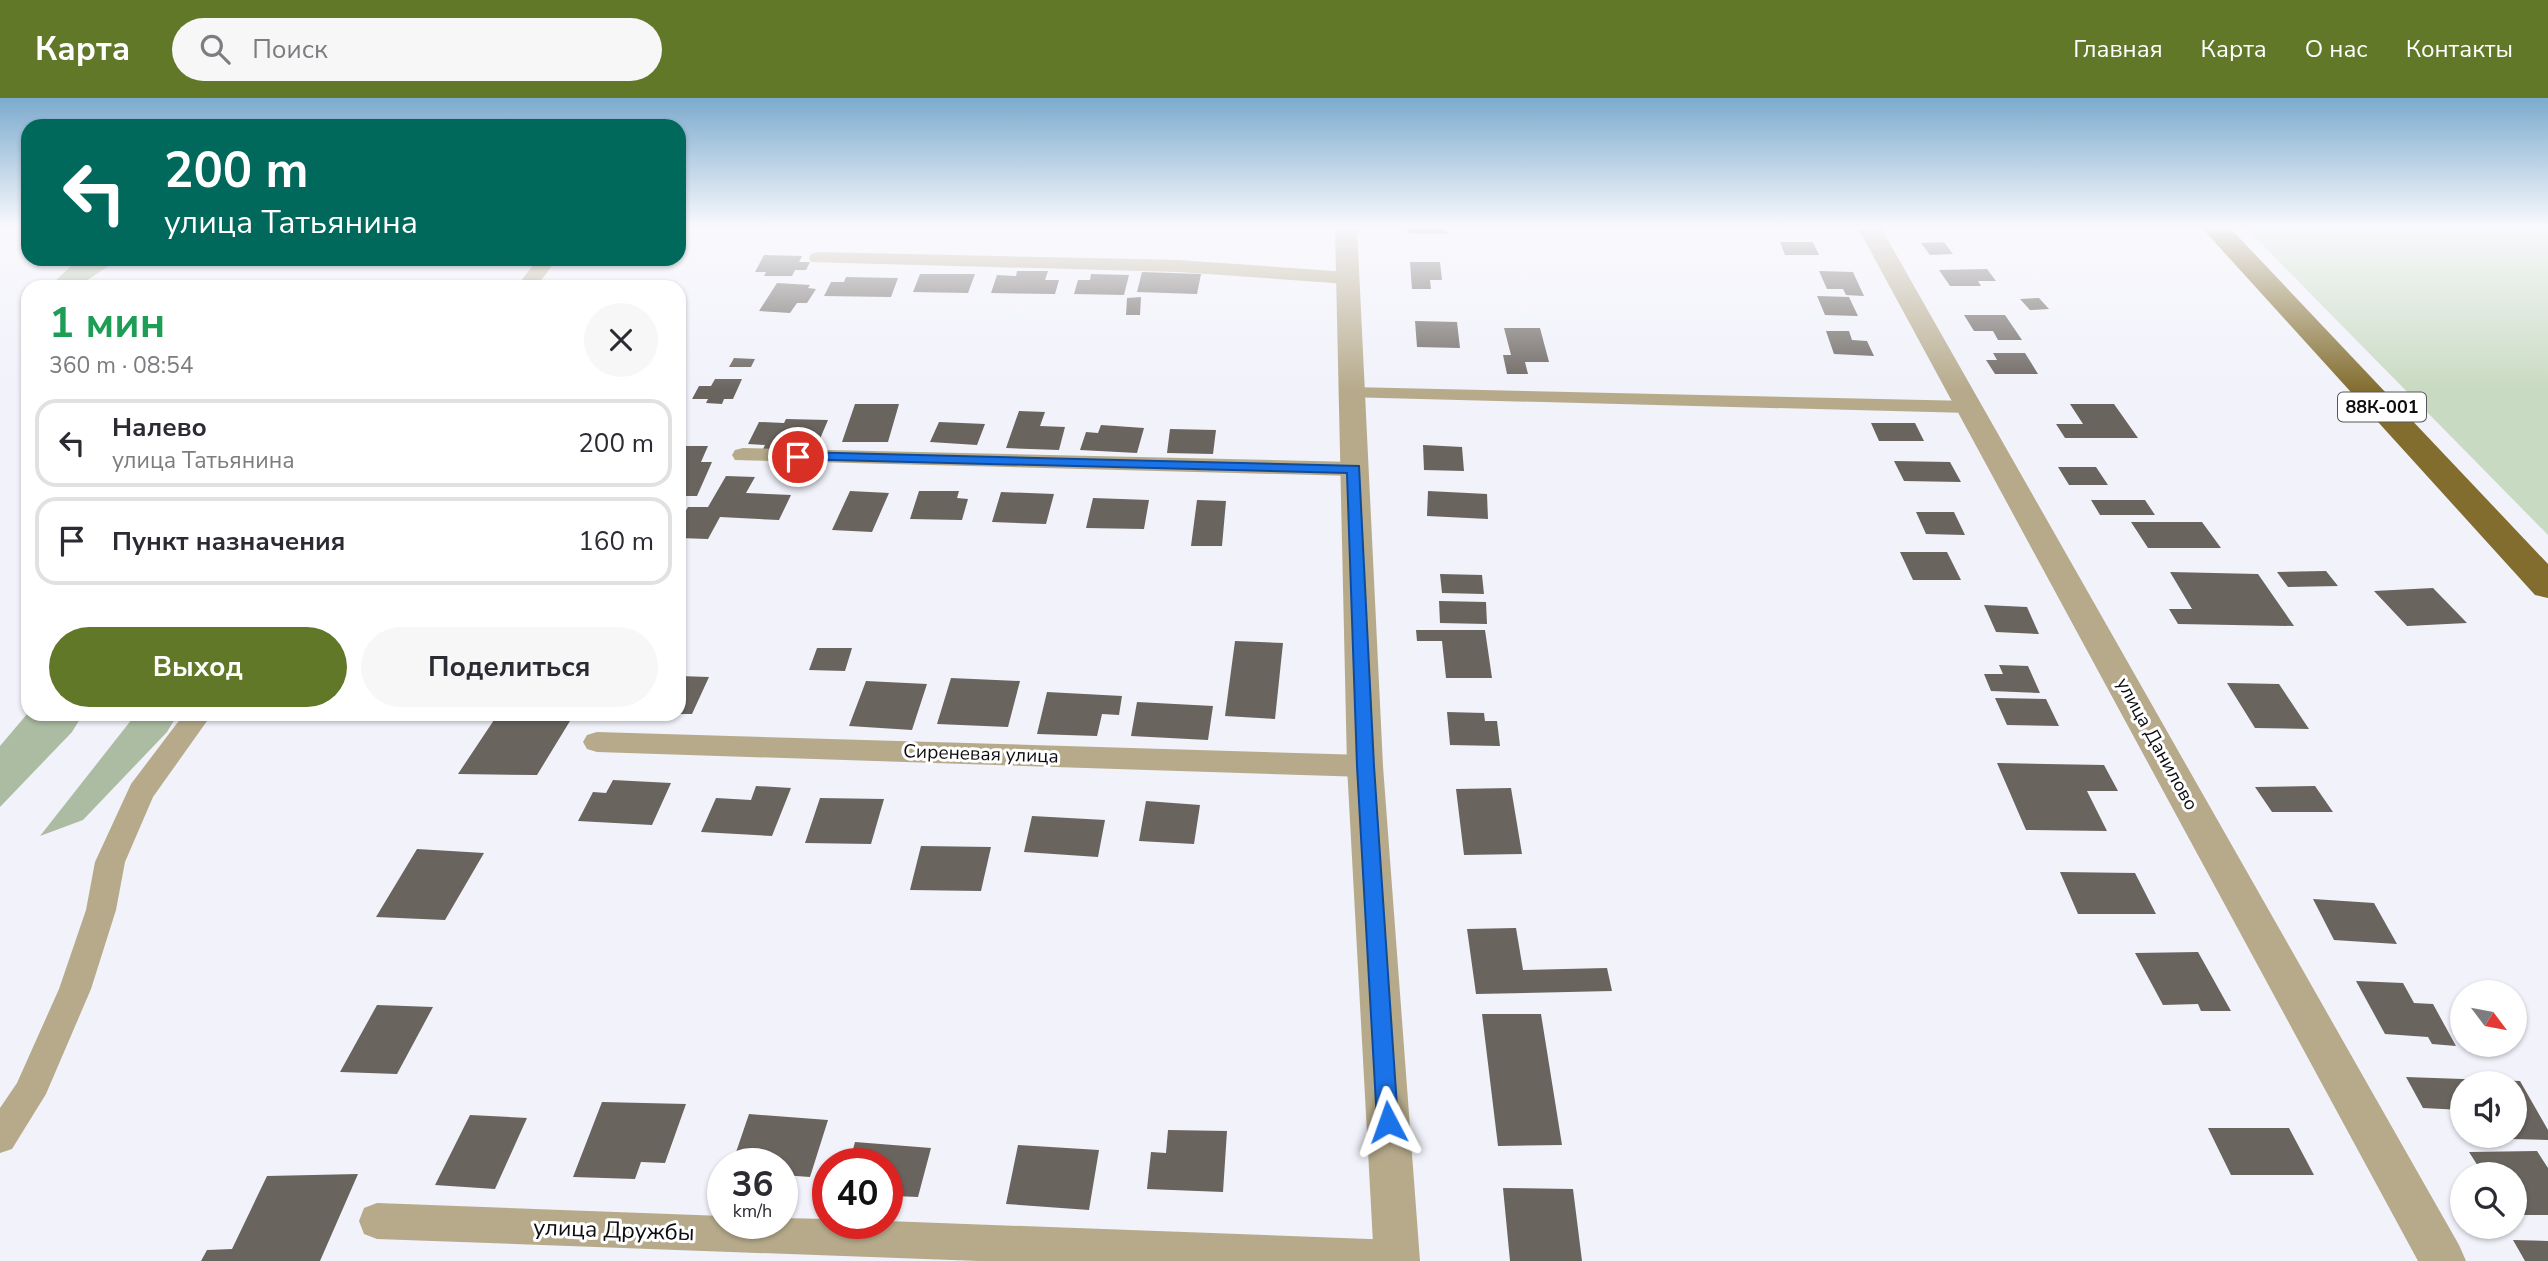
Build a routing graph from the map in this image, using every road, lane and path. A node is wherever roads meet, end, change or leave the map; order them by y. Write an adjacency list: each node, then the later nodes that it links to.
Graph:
1 (1348, 282): 4 (street)
2 (1900, 282): 5 (street, улица Данилово)
3 (2265, 282): 8 (main road, 88К-001)
4 (1351, 393): 5 (street); 7 (street)
5 (1970, 407): 15 (street, улица Данилово)
6 (743, 455): 7 (street)
7 (1354, 469): 11 (street)
8 (2548, 586)
9 (194, 721): 12 (street)
10 (597, 742): 11 (street, Сиреневая улица)
11 (1365, 766): 14 (street)
12 (0, 1137)
13 (377, 1221): 14 (street, улица Дружбы)
14 (1396, 1260)
15 (2443, 1261)

